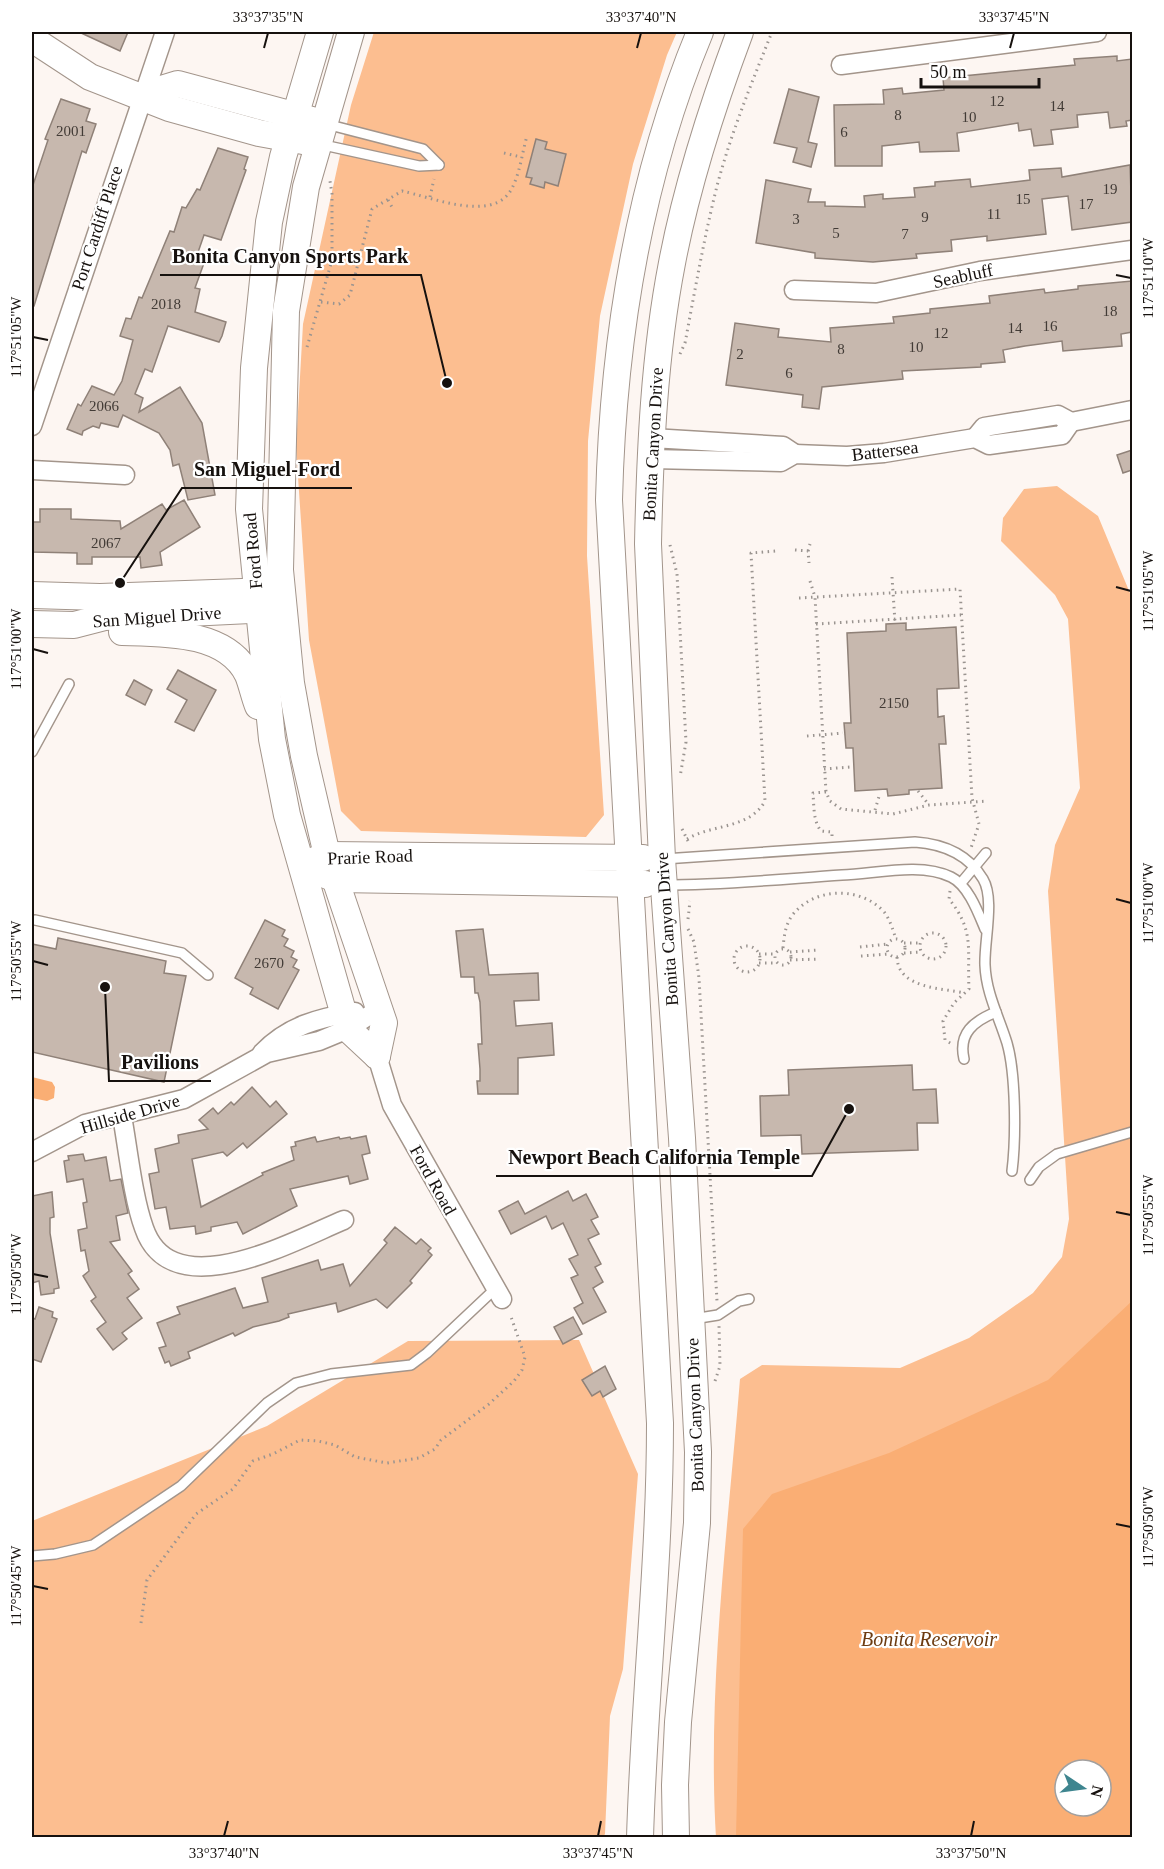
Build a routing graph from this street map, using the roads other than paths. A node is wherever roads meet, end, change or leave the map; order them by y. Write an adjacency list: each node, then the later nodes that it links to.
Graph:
1 (165, 32): 9 (street, Port Cardiff Place)
2 (320, 32): 10 (main road, Ford Road)
3 (351, 32): 11 (main road, Ford Road)
4 (700, 32): 35 (main road, Bonita Canyon Drive)
5 (740, 32): 20 (main road, Bonita Canyon Drive)
6 (1097, 32): 8 (street)
7 (32, 39): 9 (main road)
8 (841, 65)
9 (142, 95): 10 (main road); 17 (street, Port Cardiff Place)
10 (292, 127): 11 (main road); 24 (main road, Ford Road)
11 (320, 134): 11 (lane); 24 (main road, Ford Road)
12 (1132, 250): 13 (street, Seabluff)
13 (794, 290)
14 (1132, 410): 16 (street, Battersea)
15 (1027, 420): 16 (street, Battersea); 18 (street, Battersea); 19 (street)
16 (1071, 422): 19 (street, Battersea)
17 (32, 426)
18 (975, 438): 19 (street, Battersea); 20 (street, Battersea)
19 (1030, 440)
20 (652, 448): 32 (main road, Bonita Canyon Drive)
21 (32, 470): 22 (street)
22 (125, 475)
23 (32, 595): 24 (main road, San Miguel Drive)
24 (270, 600): 25 (main road, San Miguel Drive); 28 (main road, Ford Road); 31 (main road, Ford Road)
25 (81, 623): 26 (main road, San Miguel Drive); 28 (main road)
26 (32, 624)
27 (69, 684): 29 (lane)
28 (272, 739): 33 (main road, Ford Road)
29 (32, 752)
30 (986, 853): 34 (lane)
31 (327, 855): 33 (main road, Prarie Road); 35 (main road, Prarie Road); 36 (main road, Ford Road)
32 (662, 859): 34 (lane); 35 (main road, Prarie Road); 38 (main road, Bonita Canyon Drive)
33 (301, 866): 36 (main road, Prarie Road); 44 (main road, Ford Road)
34 (975, 868): 37 (lane); 40 (lane)
35 (628, 870): 36 (main road, Prarie Road); 38 (main road, Prarie Road); 57 (main road, Bonita Canyon Drive)
36 (336, 879): 42 (main road, Ford Road)
37 (961, 883): 38 (lane); 40 (lane)
38 (664, 885): 55 (main road, Bonita Canyon Drive)
39 (35, 920): 41 (lane)
40 (986, 929): 43 (lane)
41 (208, 975)
42 (379, 1009): 44 (street, Hillside Drive); 45 (main road, Ford Road)
43 (996, 1012): 46 (lane); 50 (lane)
44 (346, 1022): 45 (main road); 47 (street, Hillside Drive)
45 (377, 1056): 53 (street, Ford Road)
46 (964, 1059)
47 (122, 1116): 49 (street, Hillside Drive); 52 (street)
48 (1132, 1132): 51 (lane)
49 (32, 1152)
50 (1012, 1171)
51 (1030, 1180)
52 (344, 1220)
53 (499, 1294): 56 (lane)
54 (748, 1299): 55 (lane)
55 (692, 1319): 58 (main road, Bonita Canyon Drive)
56 (32, 1556)
57 (640, 1838)
58 (676, 1838)

